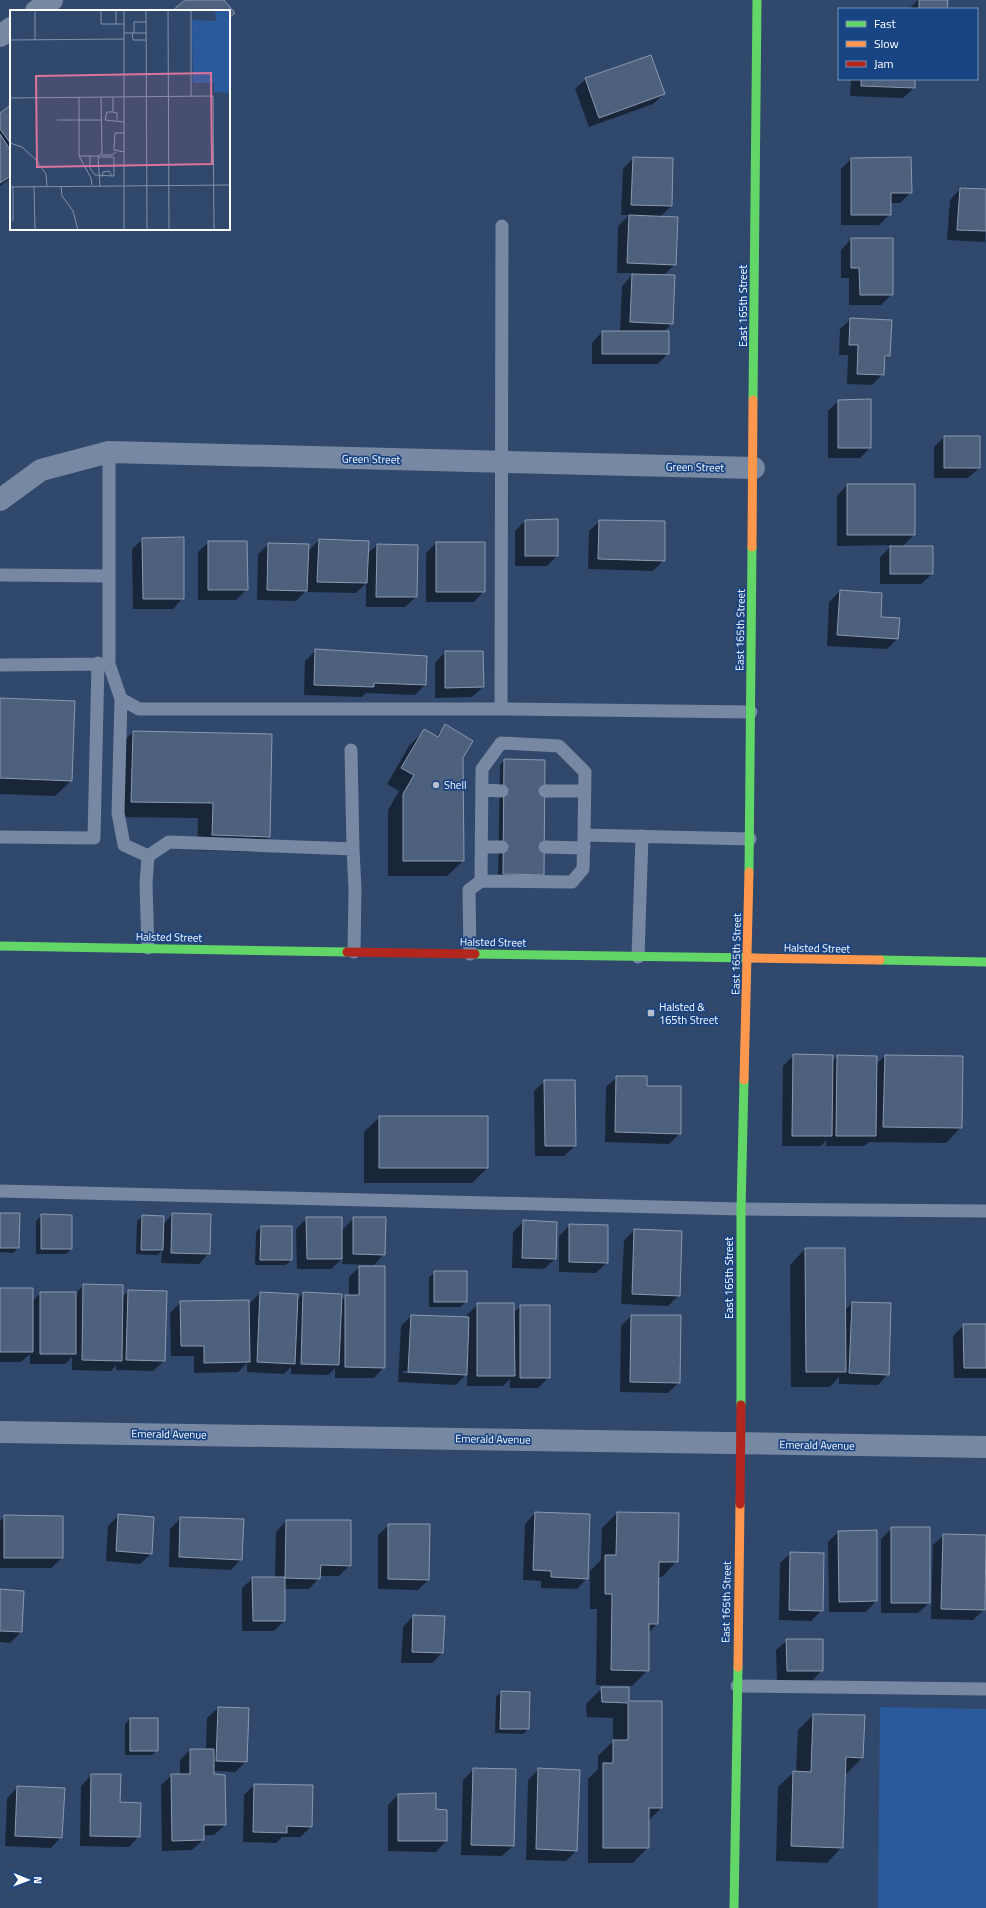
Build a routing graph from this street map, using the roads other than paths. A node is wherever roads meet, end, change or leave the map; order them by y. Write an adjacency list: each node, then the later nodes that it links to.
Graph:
1 (52, 0): 3 (street)
2 (757, 0): 9 (street, East 165th Street)
3 (37, 10)
4 (10, 29): 5 (street)
5 (0, 36)
6 (502, 226): 8 (lane)
7 (109, 452): 8 (street, Green Street); 10 (street, Green Street); 12 (lane)
8 (501, 462): 9 (street, Green Street); 16 (lane)
9 (754, 468): 17 (street, East 165th Street)
10 (0, 500)
11 (0, 575): 12 (lane)
12 (109, 576): 13 (lane)
13 (104, 663): 14 (lane); 15 (lane); 24 (lane)
14 (0, 665)
15 (121, 699): 16 (lane); 31 (lane)
16 (501, 709): 17 (lane)
17 (751, 712): 25 (street, East 165th Street)
18 (351, 750): 30 (lane)
19 (482, 790): 20 (lane); 22 (lane); 27 (lane)
20 (502, 790)
21 (545, 791): 22 (lane)
22 (585, 791): 26 (lane)
23 (642, 836): 25 (lane); 26 (lane); 37 (lane)
24 (0, 837)
25 (750, 839): 38 (street, East 165th Street)
26 (584, 842): 29 (lane); 32 (lane)
27 (482, 847): 28 (lane); 32 (lane)
28 (502, 847)
29 (545, 847)
30 (353, 849): 31 (lane); 35 (lane)
31 (148, 856): 34 (lane)
32 (481, 881): 36 (lane)
33 (0, 946): 34 (street, Halsted Street)
34 (148, 948): 35 (street, Halsted Street)
35 (354, 952): 36 (street, Halsted Street)
36 (470, 954): 37 (street, Halsted Street)
37 (638, 957): 38 (street, Halsted Street)
38 (748, 958): 39 (street, Halsted Street); 41 (street, East 165th Street)
39 (986, 962)
40 (0, 1191): 41 (lane)
41 (741, 1209): 42 (lane); 44 (street, East 165th Street)
42 (986, 1211)
43 (0, 1432): 44 (street, Emerald Avenue)
44 (741, 1443): 45 (street, Emerald Avenue); 46 (street, East 165th Street)
45 (986, 1447)
46 (737, 1686): 47 (lane); 48 (street, East 165th Street)
47 (986, 1689)
48 (734, 1908)

